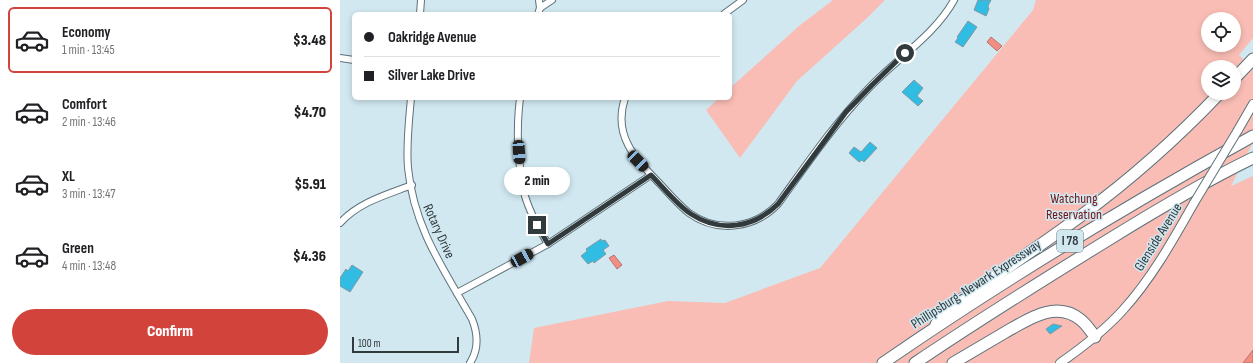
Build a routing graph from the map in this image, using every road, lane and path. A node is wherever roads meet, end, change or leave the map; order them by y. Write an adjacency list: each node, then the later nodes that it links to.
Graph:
1 (421, 0): 7 (street)
2 (539, 0): 6 (street)
3 (552, 0): 6 (street)
4 (744, 0): 8 (street)
5 (954, 0): 20 (street)
6 (539, 11)
7 (420, 12)
8 (727, 12)
9 (340, 58): 11 (street)
10 (1253, 59): 12 (highway)
11 (352, 60)
12 (1241, 72)
13 (411, 100): 21 (street, Rotary Drive)
14 (520, 100): 23 (street)
15 (624, 100): 20 (street)
16 (1213, 100): 25 (highway)
17 (1253, 104): 26 (main road, Glenside Avenue, bridge)
18 (1253, 136): 25 (highway, Phillipsburg-Newark Expressway / I 78)
19 (1253, 158): 29 (highway, I 78)
20 (651, 175): 23 (street)
21 (412, 185): 22 (street); 24 (street, Rotary Drive)
22 (340, 223)
23 (548, 244): 24 (street)
24 (457, 293): 27 (street, Rotary Drive)
25 (934, 328): 28 (highway, Phillipsburg-Newark Expressway / I 78)
26 (1095, 337): 30 (highway); 31 (main road, Glenside Avenue)
27 (470, 363)
28 (883, 363)
29 (915, 363)
30 (953, 363)
31 (1060, 363)

